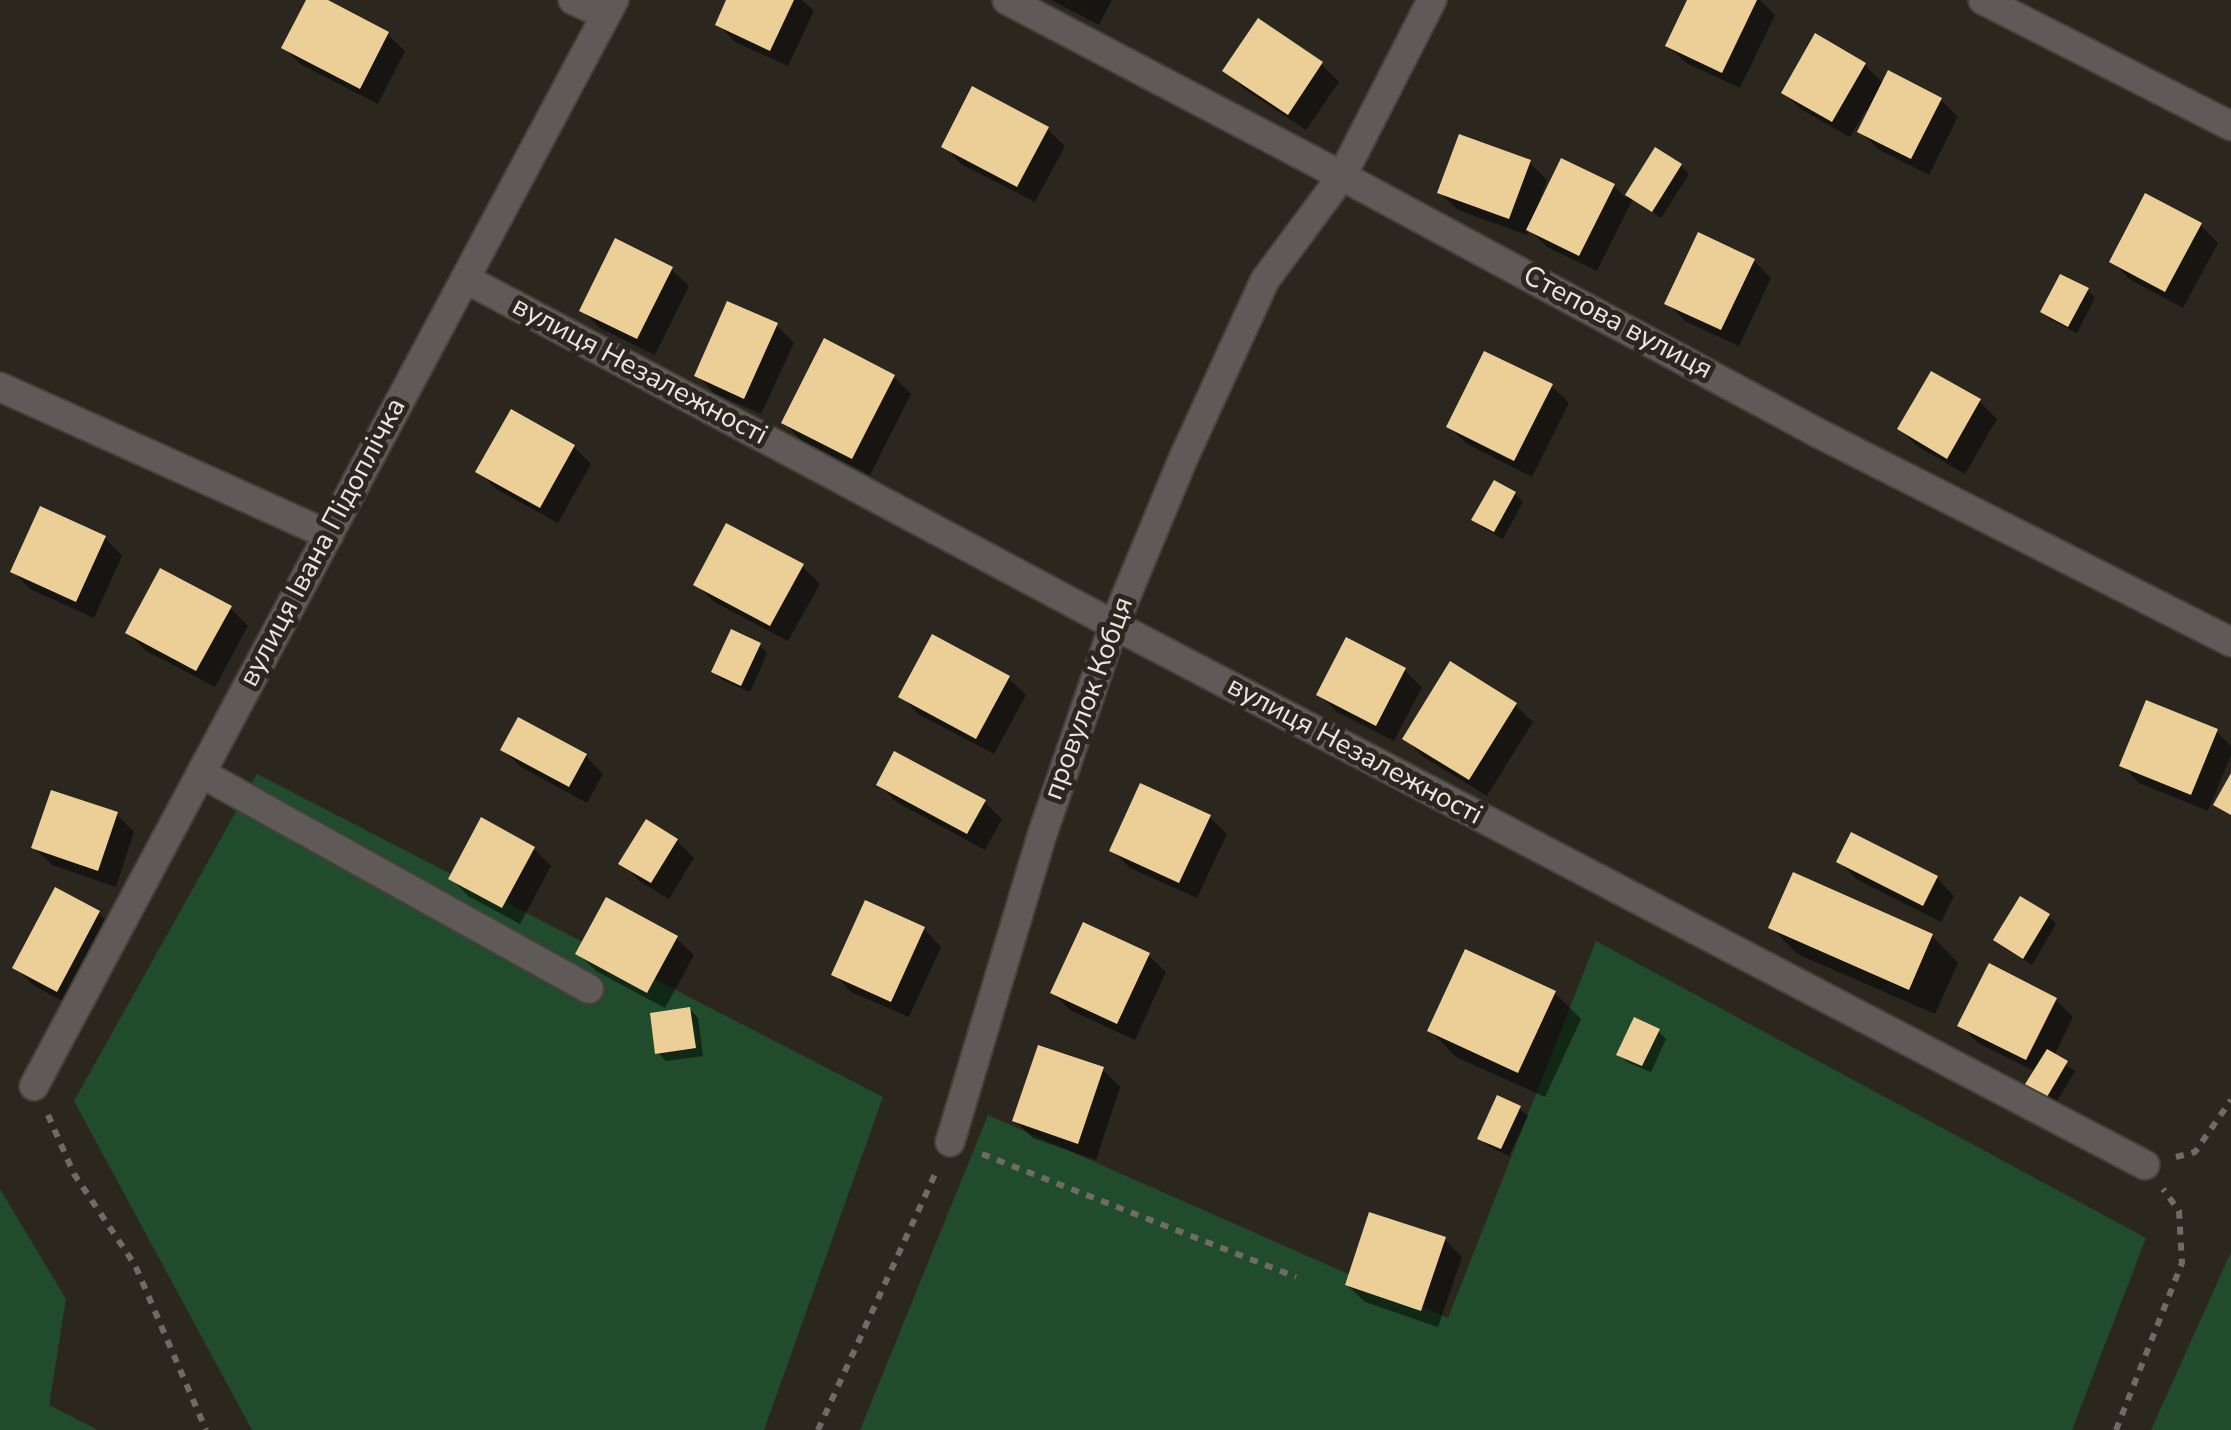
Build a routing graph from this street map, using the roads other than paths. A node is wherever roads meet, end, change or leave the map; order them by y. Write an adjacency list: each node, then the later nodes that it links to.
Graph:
1 (574, 0): 5 (street)
2 (1007, 0): 7 (street, Степова вулиця)
3 (1432, 0): 7 (street, провулок Кобця)
4 (1984, 0): 6 (street)
5 (610, 8): 8 (street, вулиця Івана Підоплічка)
6 (2231, 126)
7 (1342, 176): 11 (street, провулок Кобця); 12 (street, Степова вулиця)
8 (466, 279): 10 (street, вулиця Івана Підоплічка); 11 (street, вулиця Незалежності)
9 (0, 388): 10 (street)
10 (329, 534): 13 (street, вулиця Івана Підоплічка)
11 (1114, 626): 16 (street, провулок Кобця); 17 (street, вулиця Незалежності)
12 (2231, 642)
13 (201, 773): 14 (street); 15 (street, вулиця Івана Підоплічка)
14 (589, 989)
15 (34, 1086)
16 (950, 1142)
17 (2145, 1165)

